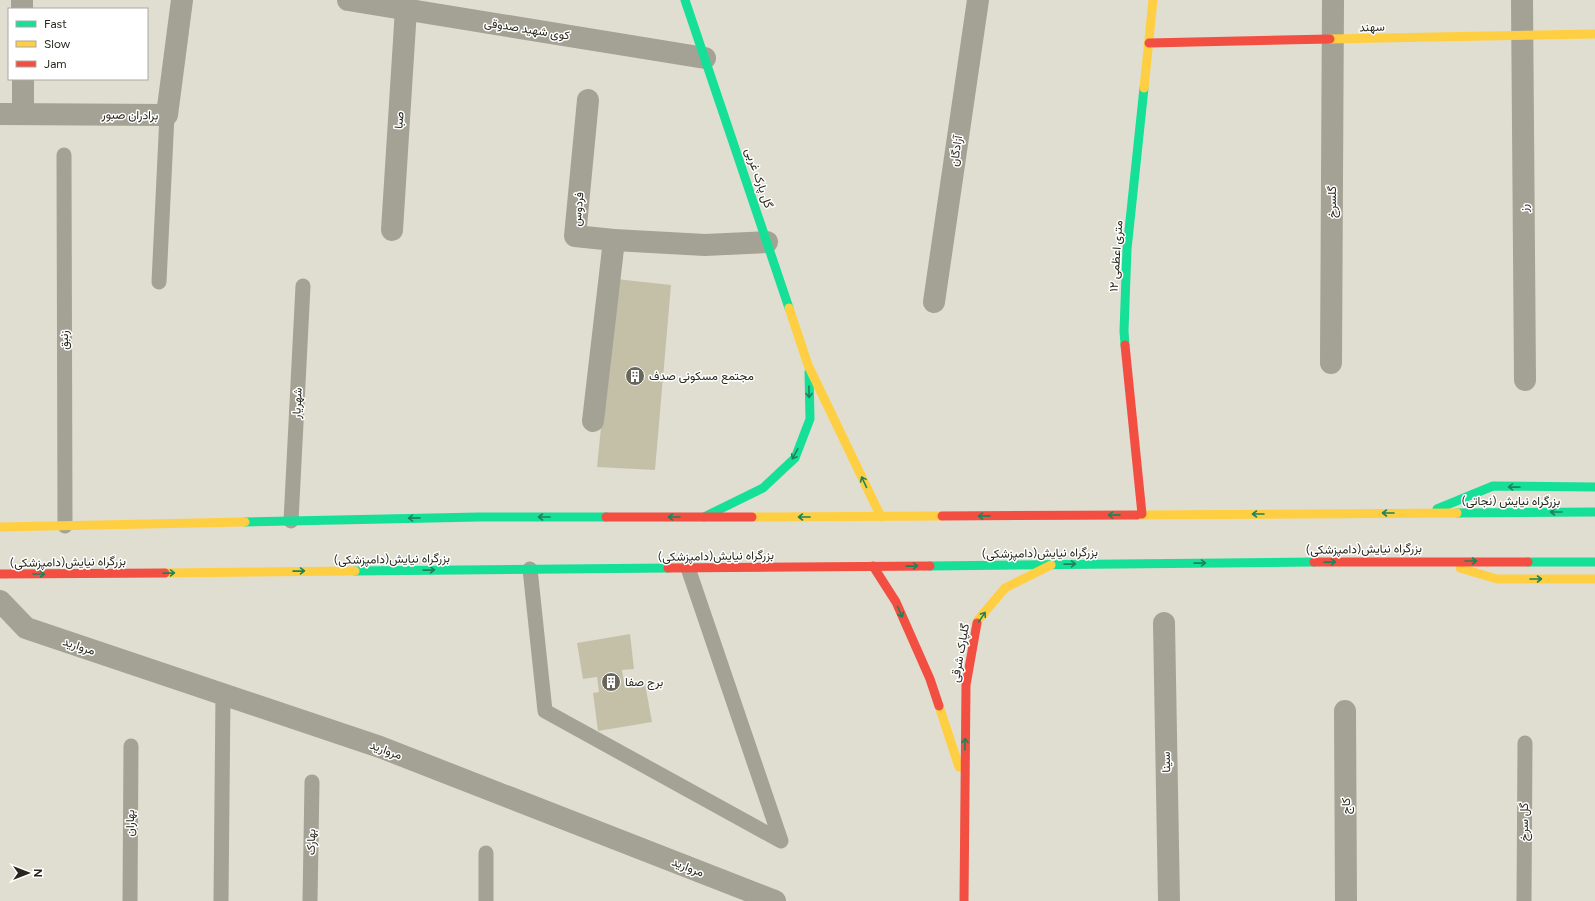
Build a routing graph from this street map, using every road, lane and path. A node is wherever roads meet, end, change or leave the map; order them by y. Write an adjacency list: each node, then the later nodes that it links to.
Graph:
1 (182, 0): 18 (street, برادران صبور)
2 (348, 0): 8 (street, کوی شهید صدوقی)
3 (685, 0): 13 (main road, گل پارک غربی)
4 (978, 0): 25 (street, آزادگان)
5 (1153, 0): 12 (main road, ۱۲ متری اعظمی)
6 (1333, 0): 11 (street, گلسرخ)
7 (1522, 0): 10 (street, رز)
8 (406, 10): 13 (street, کوی شهید صدوقی); 20 (street, صبا)
9 (1595, 34): 10 (main road, سهند)
10 (1522, 35): 11 (main road, سهند); 28 (street, رز)
11 (1333, 40): 12 (main road, سهند); 26 (street, گلسرخ)
12 (1149, 43): 33 (main road, ۱۲ متری اعظمی)
13 (705, 58): 22 (main road, گل پارک غربی)
14 (23, 80): 17 (street)
15 (588, 100): 21 (street, فردوس)
16 (0, 114): 17 (street, برادران صبور)
17 (23, 114): 18 (street, برادران صبور)
18 (168, 116): 23 (lane)
19 (64, 155): 37 (lane, زنبق)
20 (392, 230)
21 (614, 240): 22 (street, فردوس); 29 (street)
22 (767, 242): 27 (main road, گل پارک غربی)
23 (159, 282)
24 (303, 286): 36 (lane, شهریار)
25 (934, 302)
26 (1331, 363)
27 (808, 364): 34 (main road, one-way to 34); 35 (main road, one-way to 27)
28 (1525, 380)
29 (593, 421)
30 (1595, 487): 32 (main road, one-way to 32)
31 (1595, 512): 32 (main road, بزرگراه نیایش (نجاتی), one-way to 32)
32 (1427, 513): 33 (main road, one-way to 33)
33 (1142, 514): 35 (main road, one-way to 35)
34 (704, 517): 35 (main road, one-way to 34); 36 (main road, one-way to 36)
35 (881, 517)
36 (291, 521): 37 (main road)
37 (65, 526): 38 (main road)
38 (0, 527)
39 (1432, 561): 40 (main road, one-way to 40); 41 (main road, بزرگراه نیایش(دامپزشکی), one-way to 39); 46 (main road, one-way to 46)
40 (1595, 562)
41 (1050, 565): 42 (main road, بزرگراه نیایش(دامپزشکی), one-way to 41); 54 (main road, گلپارک شرقی, one-way to 41)
42 (873, 566): 43 (main road, بزرگراه نیایش(دامپزشکی)); 54 (main road, گلپارک شرقی, one-way to 54)
43 (688, 568): 44 (main road, بزرگراه نیایش(دامپزشکی)); 44 (lane)
44 (530, 569): 45 (main road, بزرگراه نیایش(دامپزشکی), one-way to 44)
45 (0, 574)
46 (1595, 579)
47 (0, 601): 49 (street, مروارید)
48 (1164, 623): 62 (street, سینا)
49 (223, 694): 57 (lane); 60 (street, مروارید)
50 (1345, 711): 63 (street, کاج)
51 (1525, 743): 64 (lane, گل سرخ)
52 (131, 746): 56 (lane, بهاران)
53 (312, 782): 58 (lane, بهارک)
54 (965, 783): 61 (main road, گلپارک شرقی)
55 (486, 853): 59 (lane)
56 (130, 901)
57 (221, 901)
58 (310, 901)
59 (486, 901)
60 (775, 901)
61 (964, 901)
62 (1169, 901)
63 (1346, 901)
64 (1524, 901)

